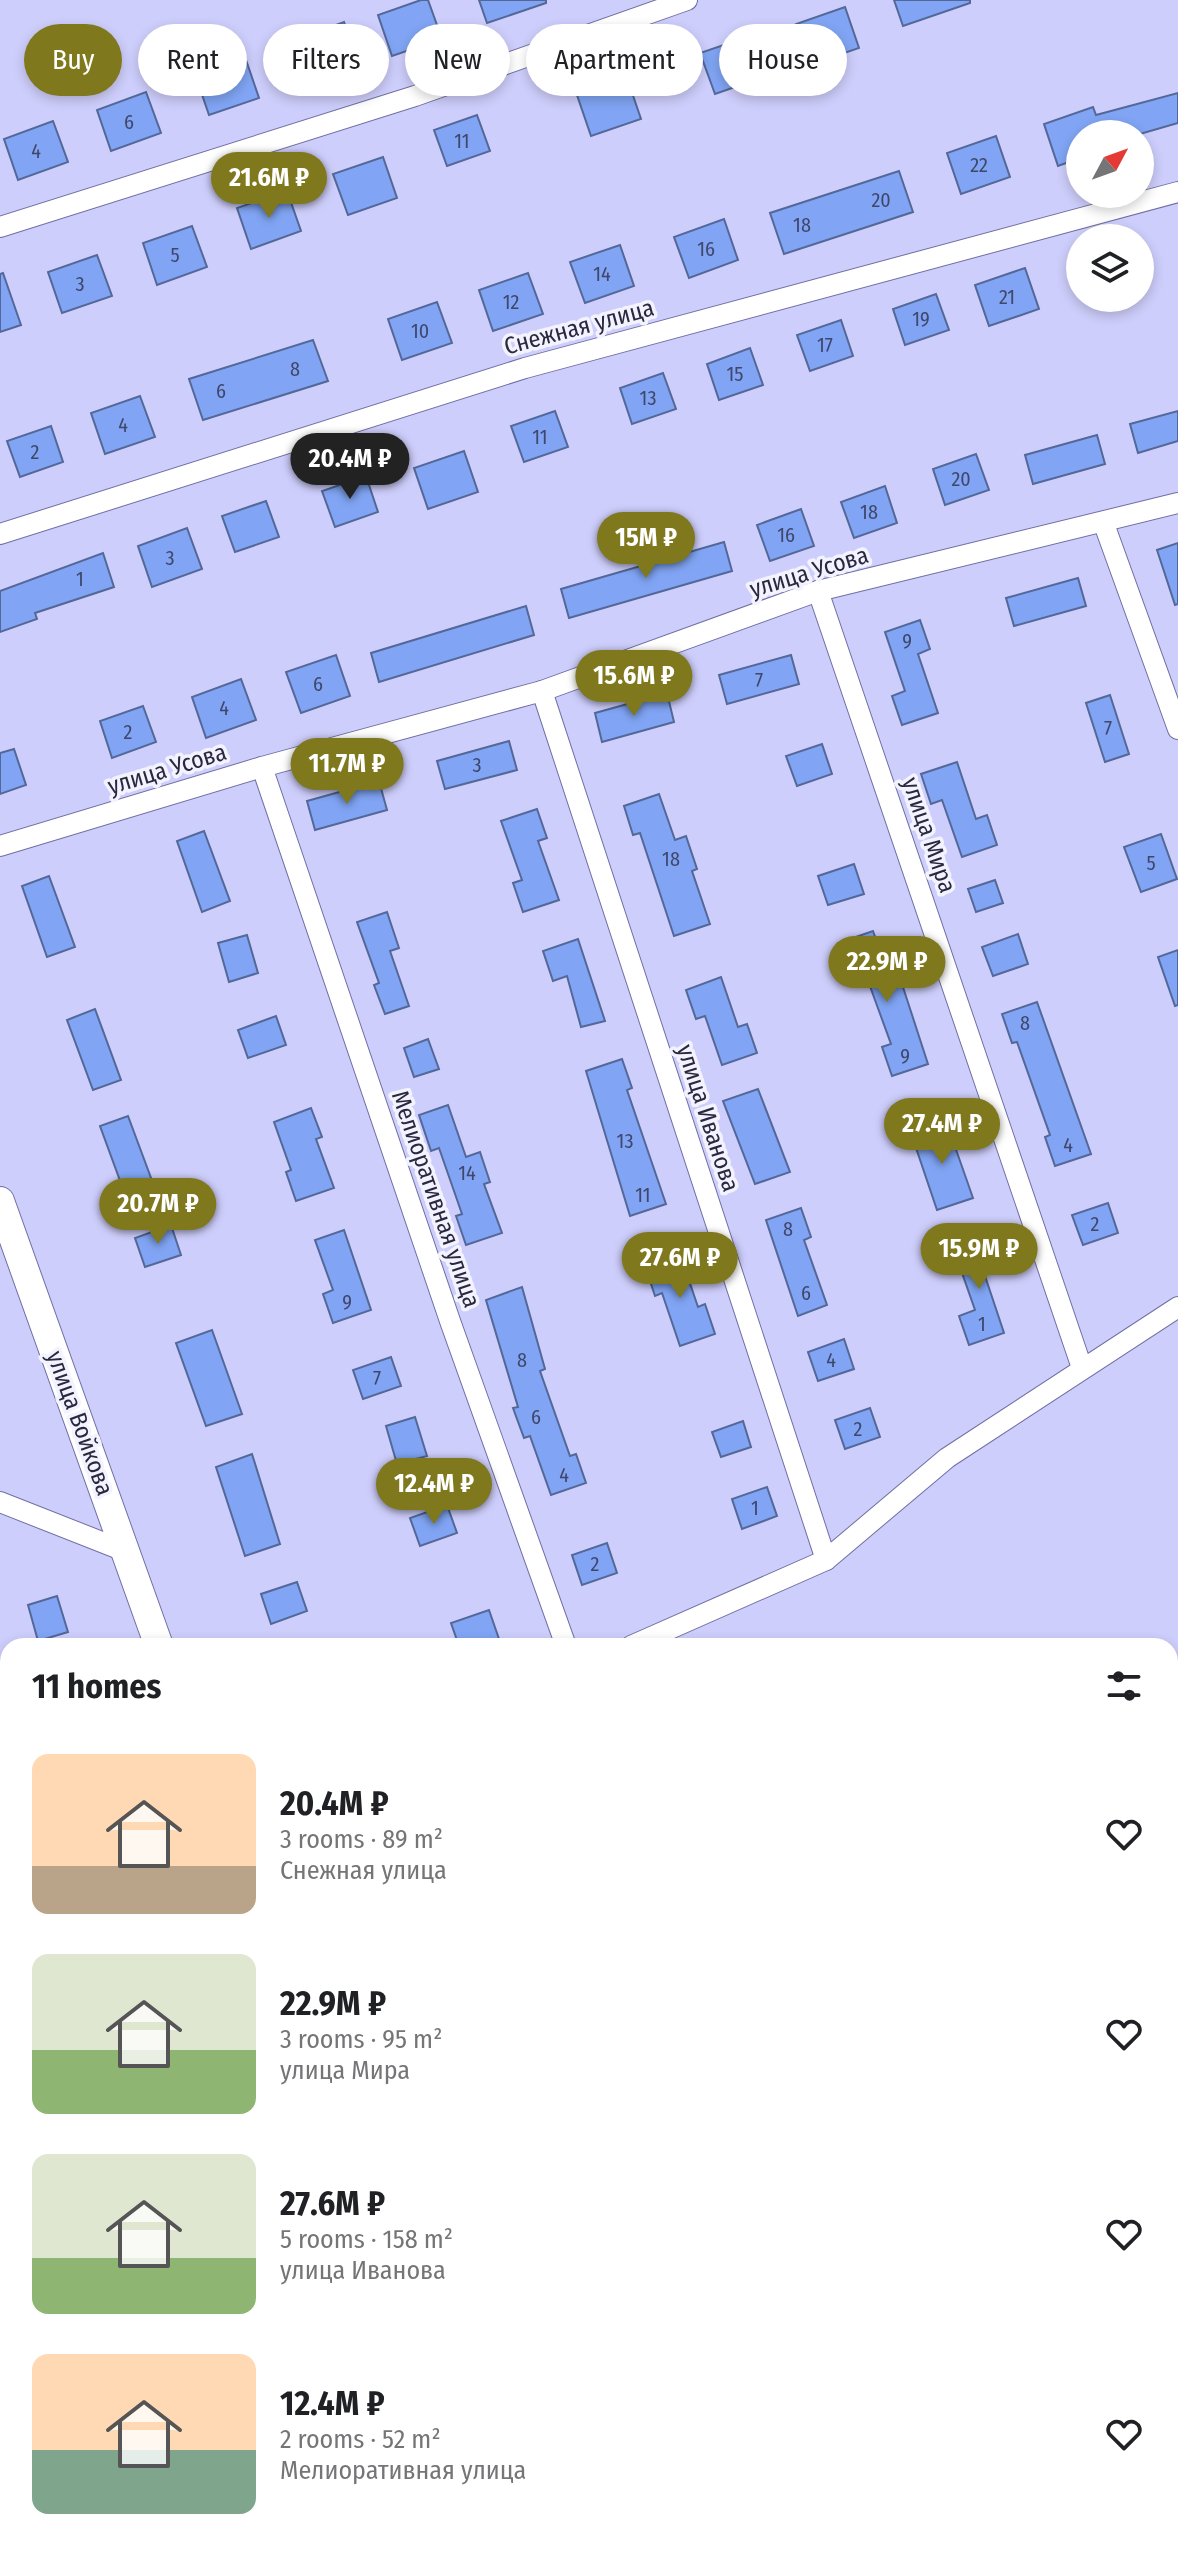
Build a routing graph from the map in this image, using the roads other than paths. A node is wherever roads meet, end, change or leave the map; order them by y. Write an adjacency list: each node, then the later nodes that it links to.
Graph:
1 (687, 0): 3 (street)
2 (1178, 192): 6 (street, Снежная улица)
3 (0, 227)
4 (1178, 503): 5 (street, улица Усова)
5 (1104, 524): 7 (street, улица Усова); 9 (street)
6 (0, 534)
7 (818, 591): 8 (street, улица Усова); 14 (street, улица Мира)
8 (542, 691): 10 (street, улица Усова); 17 (street, улица Иванова)
9 (1178, 729)
10 (262, 767): 11 (street, улица Усова); 19 (street, Мелиоративная улица)
11 (0, 846)
12 (0, 1201): 16 (main road, улица Войкова)
13 (1178, 1307): 14 (street)
14 (1082, 1368): 17 (street)
15 (0, 1502): 16 (street)
16 (127, 1552): 18 (main road, улица Войкова)
17 (826, 1560): 20 (street)
18 (156, 1638)
19 (563, 1638)
20 (649, 1638)

